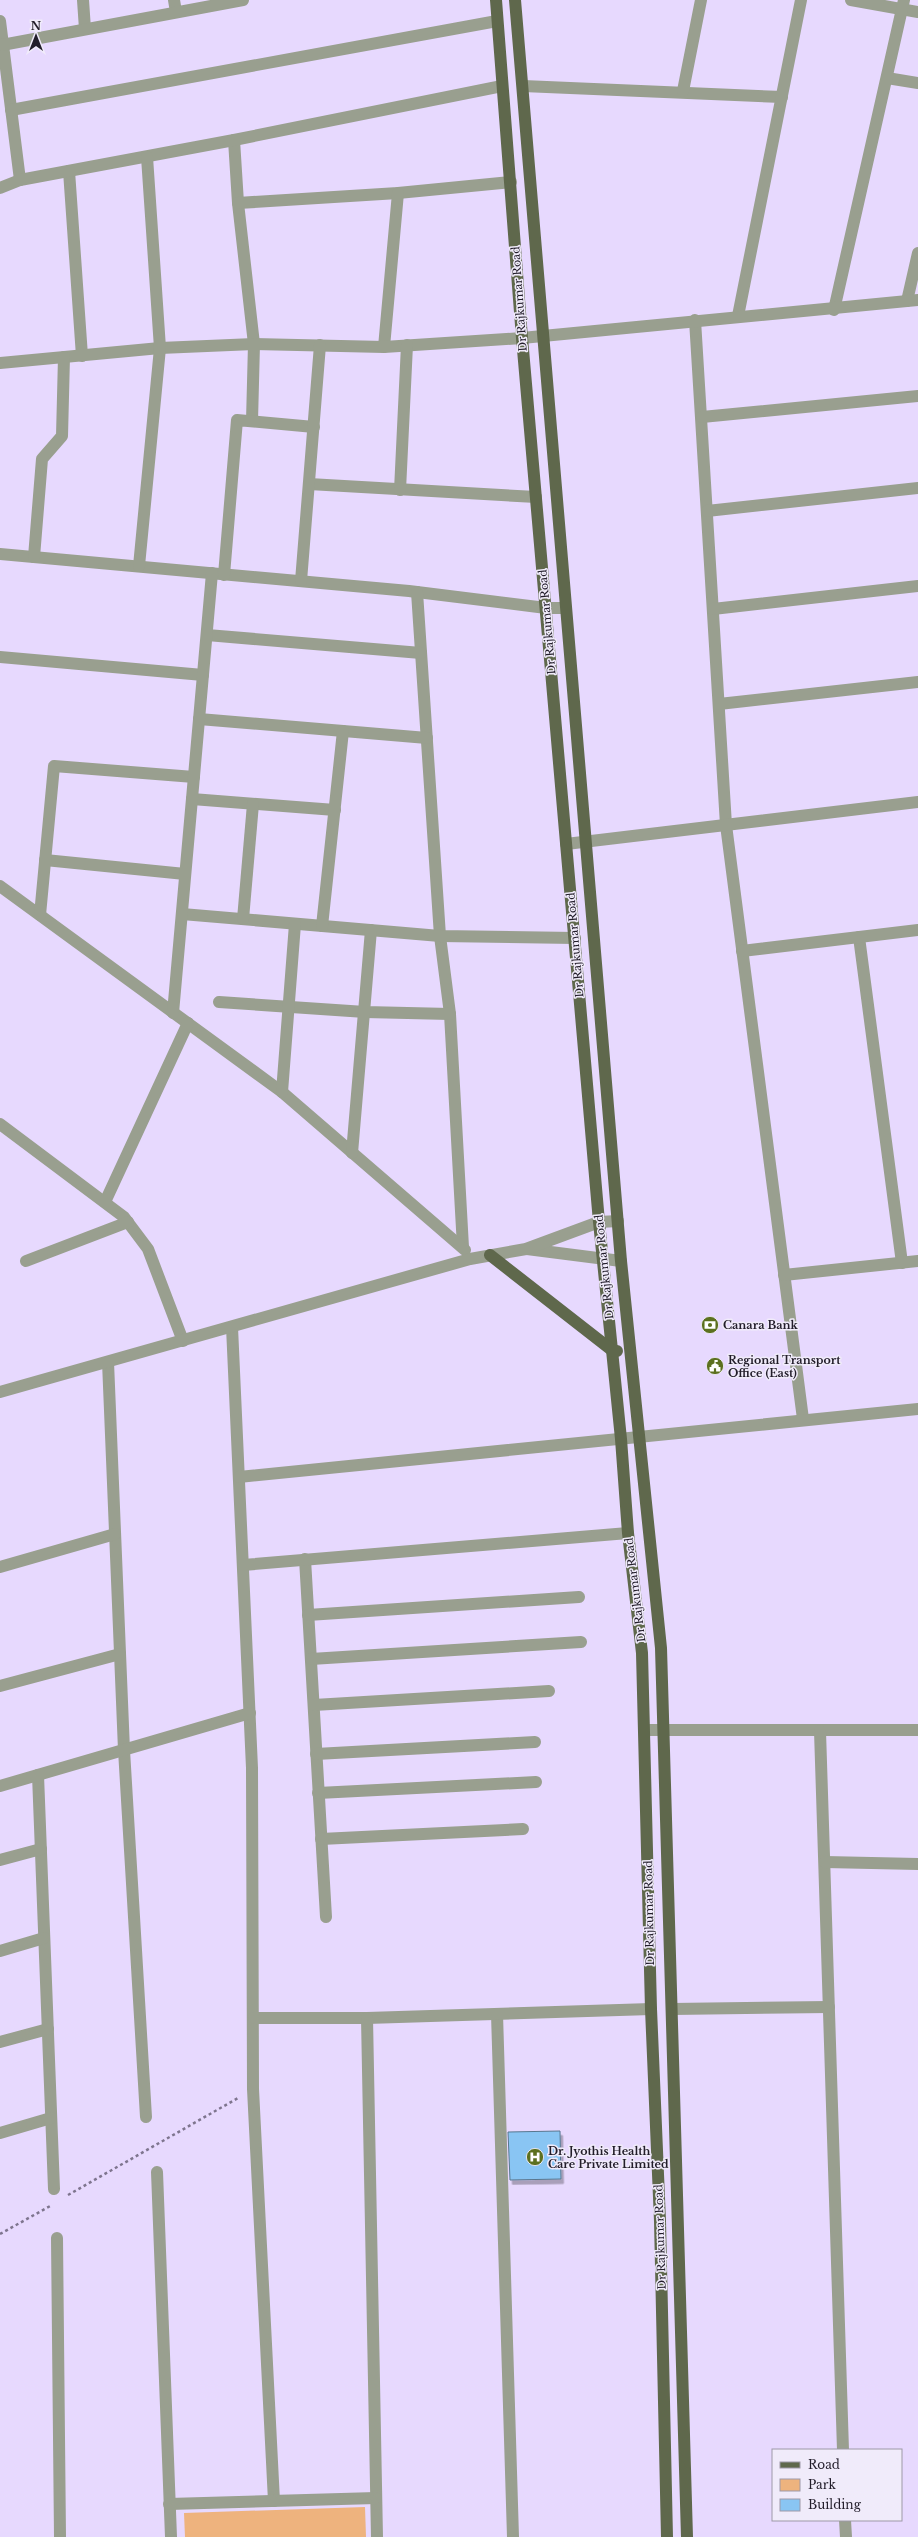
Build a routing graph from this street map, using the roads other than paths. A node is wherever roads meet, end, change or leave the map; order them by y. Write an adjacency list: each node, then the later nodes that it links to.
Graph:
1 (82, 0): 14 (street)
2 (174, 0): 10 (street)
3 (243, 0): 10 (street)
4 (496, 0): 13 (main road, Dr Rajkumar Road)
5 (515, 0): 19 (main road, Dr Rajkumar Road)
6 (701, 0): 20 (street)
7 (801, 0): 21 (street)
8 (851, 0): 9 (street)
9 (903, 5): 11 (street); 16 (street)
10 (176, 12): 14 (street)
11 (918, 12)
12 (0, 21): 15 (street)
13 (497, 21): 18 (main road, Dr Rajkumar Road); 22 (street)
14 (85, 29): 15 (street)
15 (2, 45): 22 (street)
16 (886, 78): 17 (street); 33 (street)
17 (918, 84)
18 (502, 86): 23 (street); 27 (main road, Dr Rajkumar Road)
19 (523, 86): 20 (street); 36 (main road, Dr Rajkumar Road)
20 (682, 91): 21 (street)
21 (782, 96): 34 (street)
22 (11, 110): 26 (street)
23 (234, 140): 24 (street); 30 (street)
24 (147, 157): 25 (street); 42 (street)
25 (69, 171): 26 (street); 43 (street)
26 (20, 180): 28 (street)
27 (511, 182): 29 (street); 37 (main road, Dr Rajkumar Road)
28 (0, 188)
29 (398, 193): 30 (street); 41 (street)
30 (238, 203): 38 (street)
31 (918, 253): 32 (street)
32 (913, 301): 33 (street)
33 (834, 310): 34 (street)
34 (738, 316): 35 (street)
35 (695, 320): 36 (street); 47 (street)
36 (542, 336): 37 (street); 64 (main road, Dr Rajkumar Road)
37 (522, 338): 40 (street); 53 (main road, Dr Rajkumar Road)
38 (254, 344): 39 (street); 42 (street); 48 (street)
39 (320, 345): 41 (street); 49 (street)
40 (407, 345): 41 (street); 52 (street)
41 (384, 347)
42 (160, 348): 43 (street); 57 (street)
43 (82, 356): 44 (street)
44 (64, 358): 45 (street); 56 (street)
45 (0, 363)
46 (918, 396): 47 (street)
47 (702, 417): 54 (street)
48 (252, 421): 49 (street); 59 (street)
49 (314, 427): 50 (street)
50 (309, 484): 52 (street); 60 (street)
51 (918, 488): 54 (street)
52 (400, 490): 53 (street)
53 (536, 497): 63 (main road, Dr Rajkumar Road)
54 (707, 510): 65 (street)
55 (0, 554): 56 (street)
56 (34, 557): 57 (street)
57 (139, 566): 58 (street)
58 (212, 573): 59 (street); 66 (street)
59 (224, 575): 60 (street)
60 (301, 581): 62 (street)
61 (918, 586): 65 (street)
62 (417, 592): 63 (street); 67 (street)
63 (546, 608): 64 (street); 82 (main road, Dr Rajkumar Road)
64 (565, 608): 81 (main road, Dr Rajkumar Road)
65 (713, 609): 71 (street)
66 (206, 635): 67 (street); 69 (street)
67 (421, 653): 74 (street)
68 (0, 657): 69 (street)
69 (203, 675): 72 (street)
70 (918, 682): 71 (street)
71 (719, 704): 80 (street)
72 (199, 719): 73 (street); 75 (street)
73 (343, 731): 74 (street); 79 (street)
74 (427, 738): 93 (street)
75 (194, 777): 76 (street); 83 (street)
76 (192, 799): 78 (street); 84 (street)
77 (918, 802): 80 (street)
78 (253, 804): 79 (street); 88 (street)
79 (335, 810): 90 (street)
80 (726, 825): 81 (street); 96 (street)
81 (586, 842): 82 (street); 107 (main road, Dr Rajkumar Road)
82 (566, 844): 95 (main road, Dr Rajkumar Road)
83 (45, 860): 84 (street); 87 (street)
84 (185, 874): 86 (street)
85 (0, 886): 87 (street)
86 (182, 914): 88 (street); 99 (street)
87 (40, 915): 99 (street)
88 (243, 919): 89 (street)
89 (295, 924): 90 (street); 98 (street)
90 (322, 926): 91 (street)
91 (371, 930): 93 (street); 100 (street)
92 (918, 930): 94 (street)
93 (440, 936): 95 (street); 101 (street)
94 (860, 937): 96 (street); 118 (street)
95 (575, 938): 109 (main road, Dr Rajkumar Road)
96 (742, 951): 119 (street)
97 (219, 1002): 98 (street)
98 (290, 1008): 100 (street); 103 (street)
99 (173, 1012): 102 (street)
100 (365, 1012): 101 (street); 105 (street)
101 (450, 1014): 110 (street)
102 (188, 1023): 103 (street); 106 (street)
103 (282, 1092): 105 (street)
104 (0, 1124): 106 (street)
105 (352, 1153): 110 (street)
106 (105, 1202): 108 (street)
107 (618, 1221): 109 (street); 116 (main road, Dr Rajkumar Road)
108 (128, 1222): 115 (street); 121 (street)
109 (599, 1222): 111 (street); 114 (main road, Dr Rajkumar Road)
110 (463, 1247): 113 (street)
111 (526, 1249): 112 (street); 114 (street)
112 (490, 1255): 113 (street); 123 (main road)
113 (470, 1259): 120 (street)
114 (604, 1260): 116 (street); 123 (main road, Dr Rajkumar Road)
115 (26, 1261)
116 (622, 1261): 122 (main road, Dr Rajkumar Road)
117 (918, 1261): 118 (street)
118 (902, 1263): 119 (street)
119 (784, 1275): 127 (street)
120 (232, 1327): 121 (street); 130 (street)
121 (183, 1341): 124 (street)
122 (630, 1350): 123 (main road); 128 (main road, Dr Rajkumar Road)
123 (613, 1351): 129 (main road, Dr Rajkumar Road)
124 (108, 1362): 125 (street); 132 (street)
125 (0, 1392)
126 (918, 1408): 127 (street)
127 (803, 1420): 128 (street)
128 (639, 1437): 129 (street); 146 (main road, Dr Rajkumar Road)
129 (622, 1439): 130 (street); 131 (main road, Dr Rajkumar Road)
130 (239, 1477): 134 (street)
131 (628, 1533): 133 (street); 145 (main road, Dr Rajkumar Road)
132 (115, 1534): 135 (street); 139 (street)
133 (305, 1559): 134 (street); 137 (street)
134 (243, 1565): 144 (street)
135 (0, 1567)
136 (579, 1597): 137 (street)
137 (308, 1615): 140 (street)
138 (581, 1642): 140 (street)
139 (120, 1654): 141 (street); 150 (street)
140 (311, 1659): 143 (street)
141 (0, 1686)
142 (549, 1691): 143 (street)
143 (314, 1705): 151 (street)
144 (250, 1713): 150 (street); 169 (street)
145 (645, 1730): 146 (street); 166 (main road, Dr Rajkumar Road)
146 (664, 1730): 148 (street); 167 (main road, Dr Rajkumar Road)
147 (918, 1730): 148 (street)
148 (820, 1731): 160 (street)
149 (535, 1742): 151 (street)
150 (124, 1750): 152 (street); 173 (street)
151 (316, 1754): 155 (street)
152 (38, 1775): 154 (street); 158 (street)
153 (536, 1782): 155 (street)
154 (0, 1786)
155 (318, 1793): 157 (street)
156 (523, 1829): 157 (street)
157 (321, 1839): 162 (street)
158 (41, 1849): 159 (street); 163 (street)
159 (0, 1860)
160 (824, 1862): 161 (street); 165 (street)
161 (918, 1864)
162 (326, 1917)
163 (44, 1938): 164 (street); 171 (street)
164 (0, 1951)
165 (829, 2007): 167 (street); 179 (street)
166 (651, 2009): 168 (street); 188 (main road, Dr Rajkumar Road)
167 (672, 2009): 189 (main road, Dr Rajkumar Road)
168 (497, 2014): 170 (street); 187 (street)
169 (254, 2018): 170 (street); 181 (street)
170 (367, 2018): 180 (street)
171 (48, 2029): 172 (street); 174 (street)
172 (0, 2042)
173 (146, 2116)
174 (51, 2118): 175 (street); 177 (street)
175 (0, 2133)
176 (157, 2172): 182 (street)
177 (54, 2189)
178 (57, 2238): 184 (street)
179 (843, 2449)
180 (376, 2498): 181 (street); 186 (street)
181 (274, 2501): 182 (street)
182 (169, 2504): 185 (street)
183 (845, 2521): 190 (street)
184 (60, 2537)
185 (171, 2537)
186 (377, 2537)
187 (513, 2537)
188 (667, 2537)
189 (687, 2537)
190 (846, 2537)

